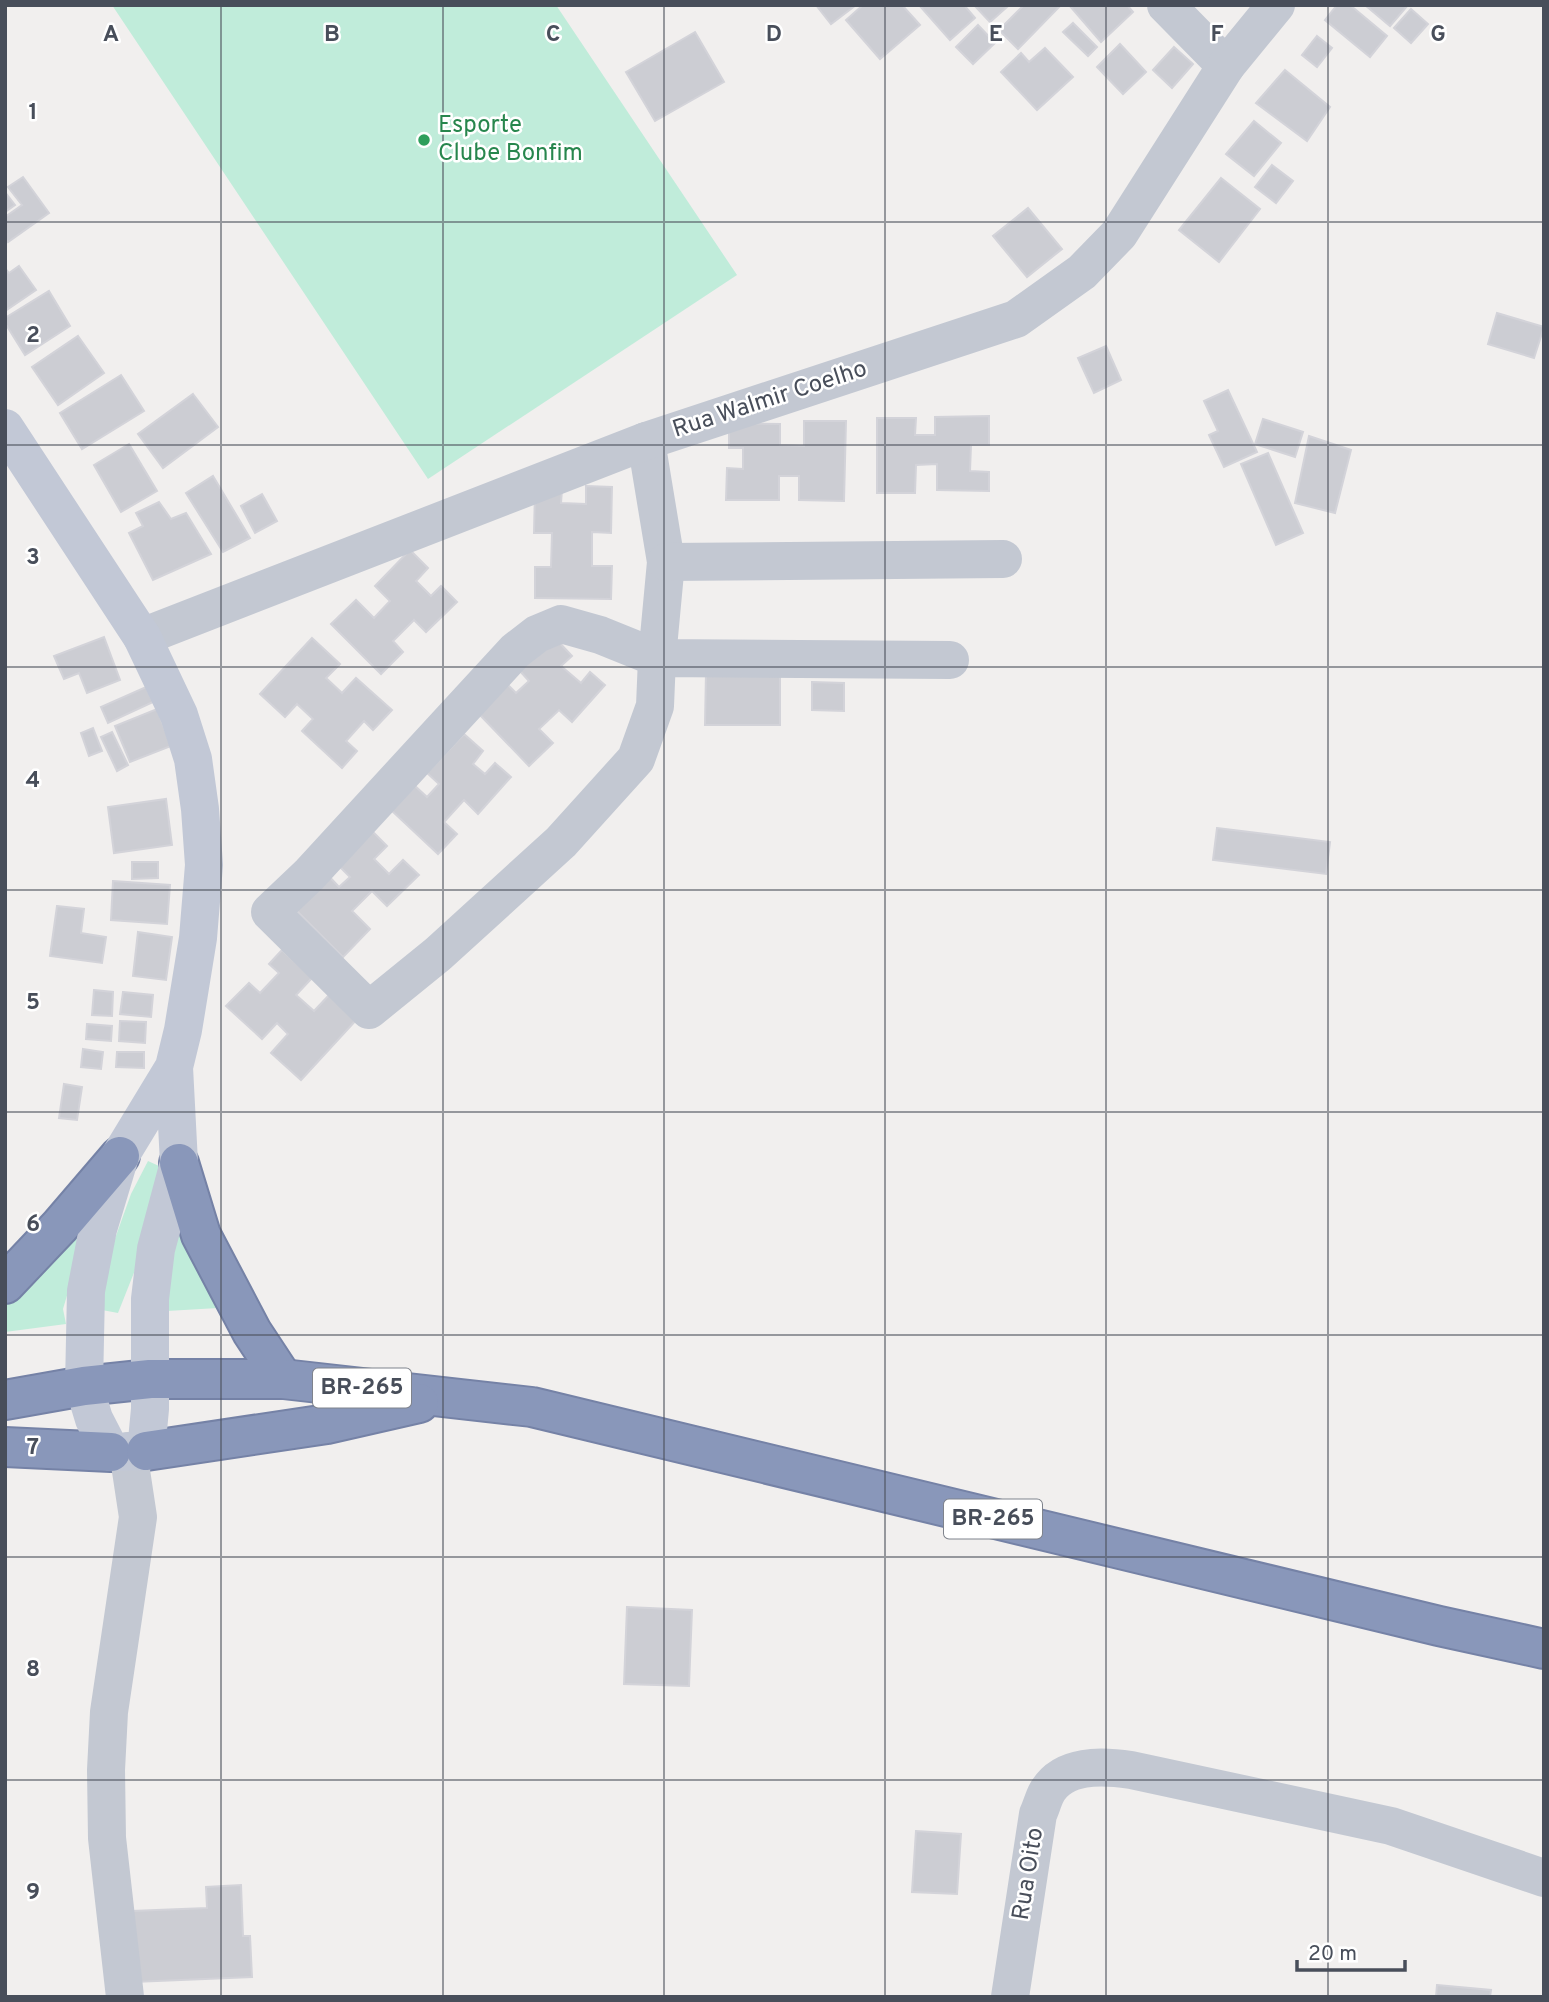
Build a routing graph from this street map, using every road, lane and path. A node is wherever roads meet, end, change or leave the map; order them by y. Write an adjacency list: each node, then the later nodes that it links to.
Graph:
1 (1166, 5): 3 (street)
2 (1276, 5): 3 (street, Rua Walmir Coelho)
3 (1226, 66): 5 (street, Rua Walmir Coelho)
4 (5, 428): 8 (main road)
5 (646, 441): 7 (street); 8 (street, Rua Walmir Coelho)
6 (1003, 559): 7 (street)
7 (666, 562): 9 (street)
8 (142, 637): 11 (main road)
9 (657, 658): 9 (street); 10 (street)
10 (950, 660)
11 (174, 1067): 12 (main road); 13 (main road)
12 (120, 1156): 14 (highway); 17 (main road)
13 (179, 1163): 15 (main road); 16 (highway)
14 (5, 1284)
15 (150, 1379): 16 (highway, BR-265); 17 (highway, BR-265); 21 (main road)
16 (283, 1379): 18 (highway, BR-265)
17 (84, 1386): 19 (highway, BR-265); 21 (main road)
18 (441, 1397): 21 (highway); 22 (highway, BR-265)
19 (5, 1400)
20 (5, 1447): 21 (highway)
21 (128, 1451): 24 (street)
22 (1544, 1649)
23 (1544, 1878): 25 (street, Rua Oito)
24 (125, 1997)
25 (1010, 1997)

